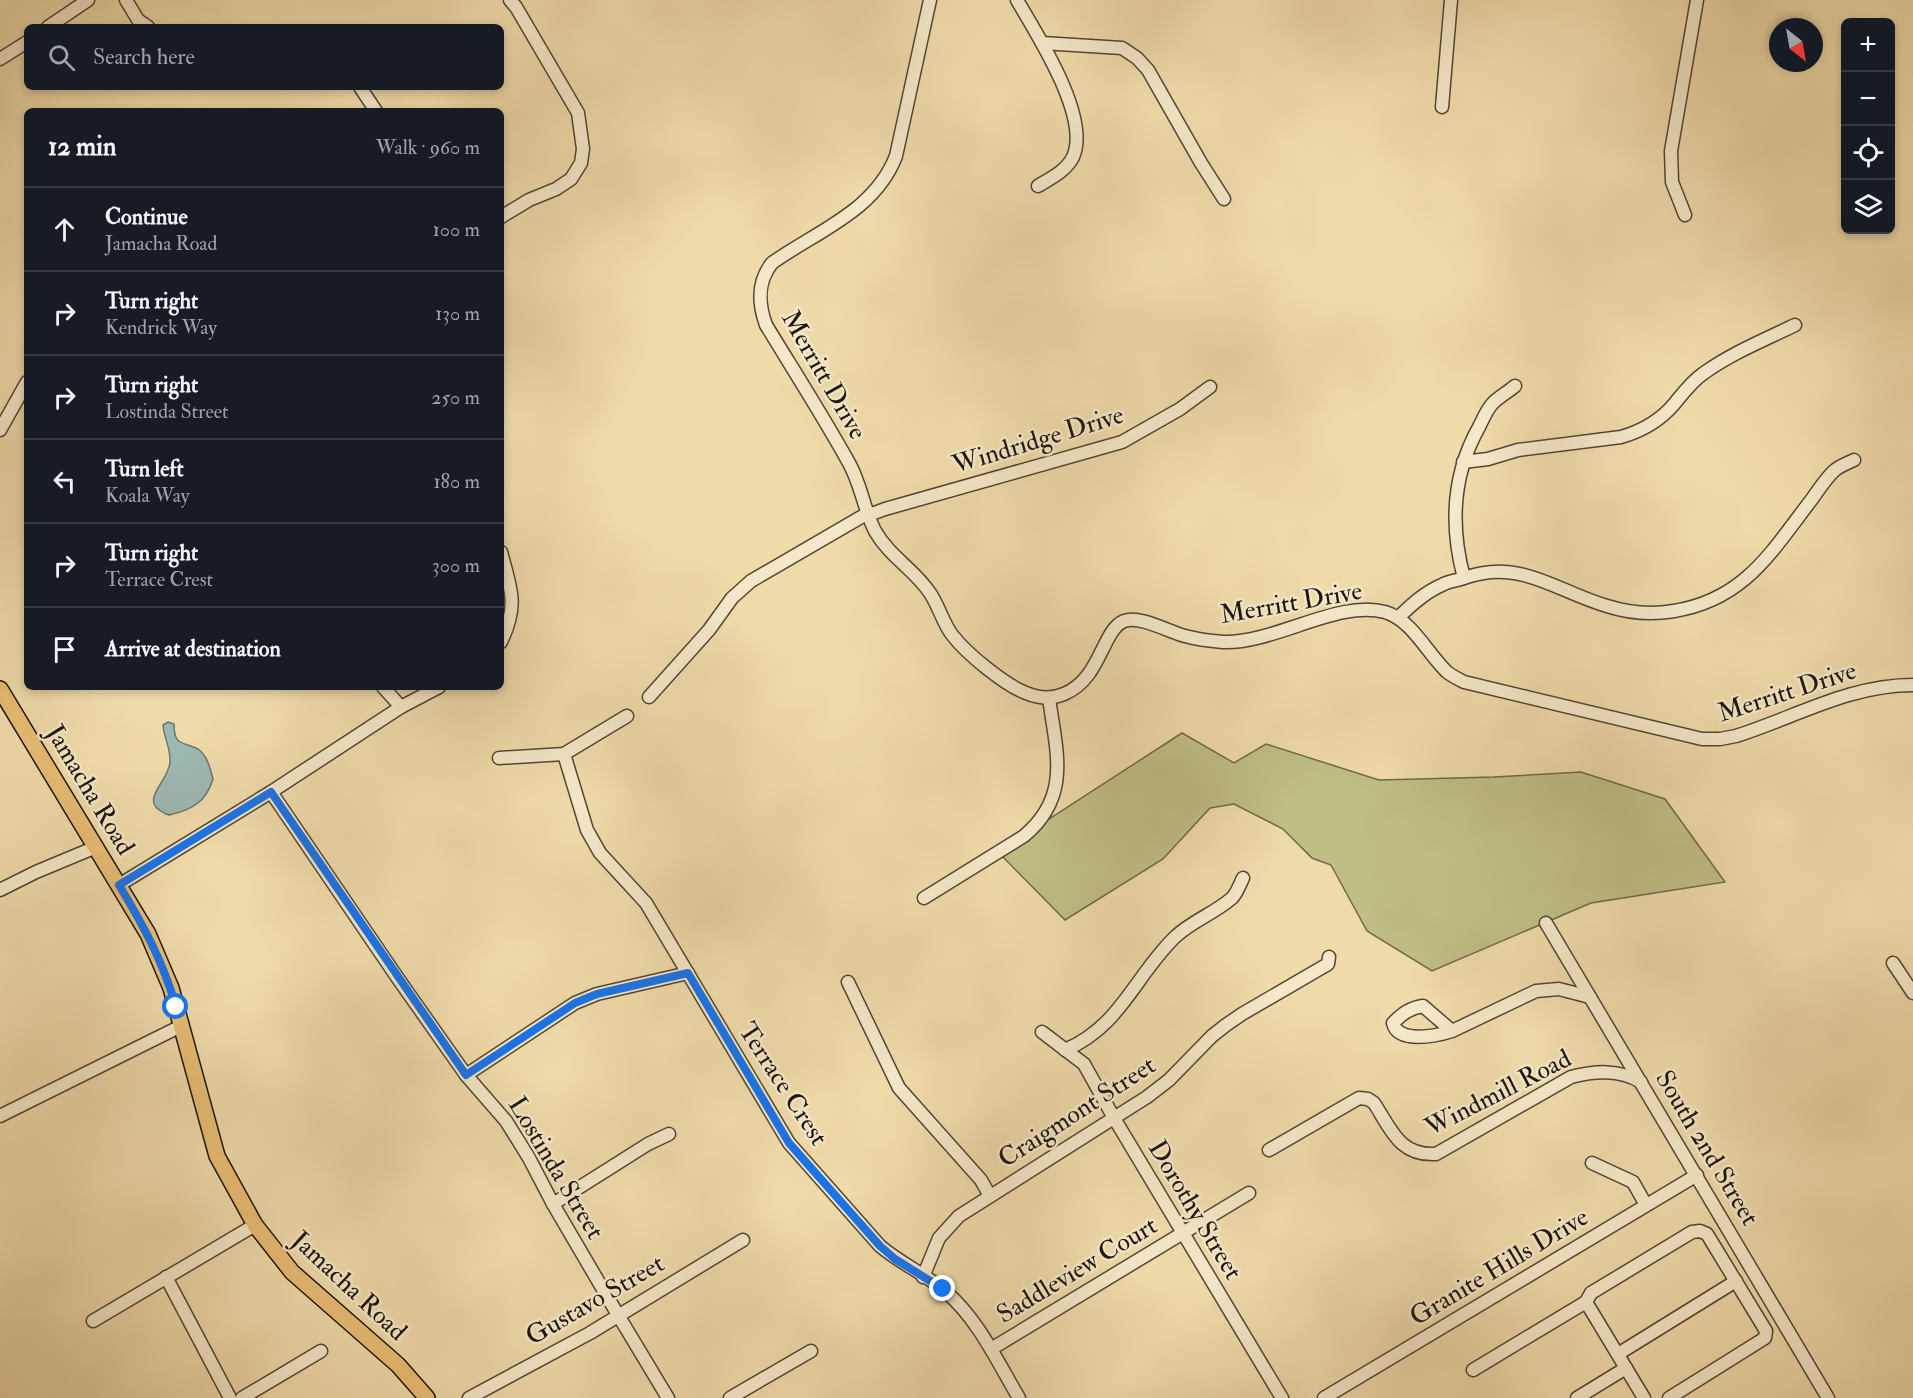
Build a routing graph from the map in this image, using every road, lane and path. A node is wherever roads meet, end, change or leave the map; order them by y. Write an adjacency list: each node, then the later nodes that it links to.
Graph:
1 (88, 0): 8 (street)
2 (126, 0): 9 (street)
3 (510, 0): 18 (street)
4 (930, 0): 27 (street, Merritt Drive)
5 (1017, 0): 10 (street)
6 (1451, 0): 14 (street)
7 (1696, 0): 19 (street)
8 (52, 24)
9 (144, 24)
10 (1042, 42): 16 (street); 17 (street)
11 (24, 44): 12 (street)
12 (0, 59)
13 (362, 90): 15 (street)
14 (1442, 107)
15 (374, 108)
16 (1038, 186)
17 (1224, 199)
18 (504, 215)
19 (1685, 215)
20 (1795, 325): 26 (street)
21 (1210, 387): 27 (street, Windridge Drive)
22 (1515, 387): 26 (street)
23 (21, 402): 24 (street)
24 (0, 430)
25 (1854, 460): 29 (street)
26 (1463, 462): 29 (street)
27 (868, 514): 36 (street, Windridge Drive); 37 (street, Merritt Drive)
28 (504, 563): 31 (street)
29 (1464, 578): 30 (street)
30 (1398, 618): 32 (street, Merritt Drive); 37 (street, Merritt Drive)
31 (504, 636)
32 (1913, 685)
33 (0, 688): 43 (main road, Jamacha Road)
34 (386, 690): 38 (street)
35 (433, 690): 38 (street)
36 (649, 697)
37 (1049, 698): 47 (street)
38 (401, 707): 42 (street)
39 (627, 716): 40 (street)
40 (564, 754): 41 (street); 51 (street, Terrace Crest)
41 (499, 759)
42 (271, 792): 45 (street); 59 (street, Lostinda Street)
43 (96, 847): 45 (main road, Jamacha Road); 46 (street)
44 (1243, 878): 58 (street)
45 (119, 885): 55 (main road, Jamacha Road)
46 (0, 891)
47 (924, 898)
48 (1546, 923): 54 (street, South 2nd Street)
49 (1329, 957): 62 (street, Craigmont Street)
50 (1893, 963): 53 (street)
51 (688, 973): 59 (street); 74 (street, Terrace Crest)
52 (848, 982): 68 (street)
53 (1913, 993)
54 (1590, 997): 56 (street); 60 (street, South 2nd Street)
55 (181, 1026): 61 (street); 71 (main road, Jamacha Road)
56 (1452, 1031)
57 (1042, 1032): 58 (street, Dorothy Street)
58 (1065, 1050): 62 (street, Dorothy Street)
59 (466, 1075): 69 (street, Lostinda Street)
60 (1642, 1083): 64 (street, Windmill Road); 66 (street, South 2nd Street)
61 (0, 1116)
62 (1114, 1118): 68 (street, Craigmont Street); 72 (street, Dorothy Street)
63 (669, 1134): 69 (street)
64 (1269, 1150)
65 (1593, 1163): 70 (street)
66 (1697, 1175): 70 (street, Granite Hills Drive); 98 (street, South 2nd Street)
67 (1249, 1193): 72 (street, Saddleview Court)
68 (990, 1196): 74 (street, Craigmont Street)
69 (553, 1204): 78 (street, Lostinda Street)
70 (1646, 1205): 94 (street, Granite Hills Drive)
71 (255, 1226): 75 (street); 88 (main road, Jamacha Road)
72 (1182, 1232): 80 (street, Saddleview Court); 93 (street, Dorothy Street)
73 (743, 1240): 78 (street, Gustavo Street)
74 (923, 1276): 80 (street, Terrace Crest)
75 (166, 1277): 79 (street); 86 (street)
76 (1736, 1281): 77 (street); 83 (street); 97 (street)
77 (1586, 1302): 83 (street); 85 (street)
78 (618, 1315): 89 (street, Gustavo Street); 90 (street, Lostinda Street)
79 (93, 1321)
80 (991, 1349): 92 (street, Terrace Crest)
81 (321, 1351): 87 (street)
82 (811, 1351): 91 (street)
83 (1618, 1354): 84 (street)
84 (1626, 1368): 95 (street); 96 (street)
85 (1473, 1370)
86 (230, 1398)
87 (242, 1398)
88 (427, 1398)
89 (469, 1398)
90 (668, 1398)
91 (730, 1398)
92 (1019, 1398)
93 (1282, 1398)
94 (1324, 1398)
95 (1577, 1398)
96 (1644, 1398)
97 (1670, 1398)
98 (1828, 1398)

